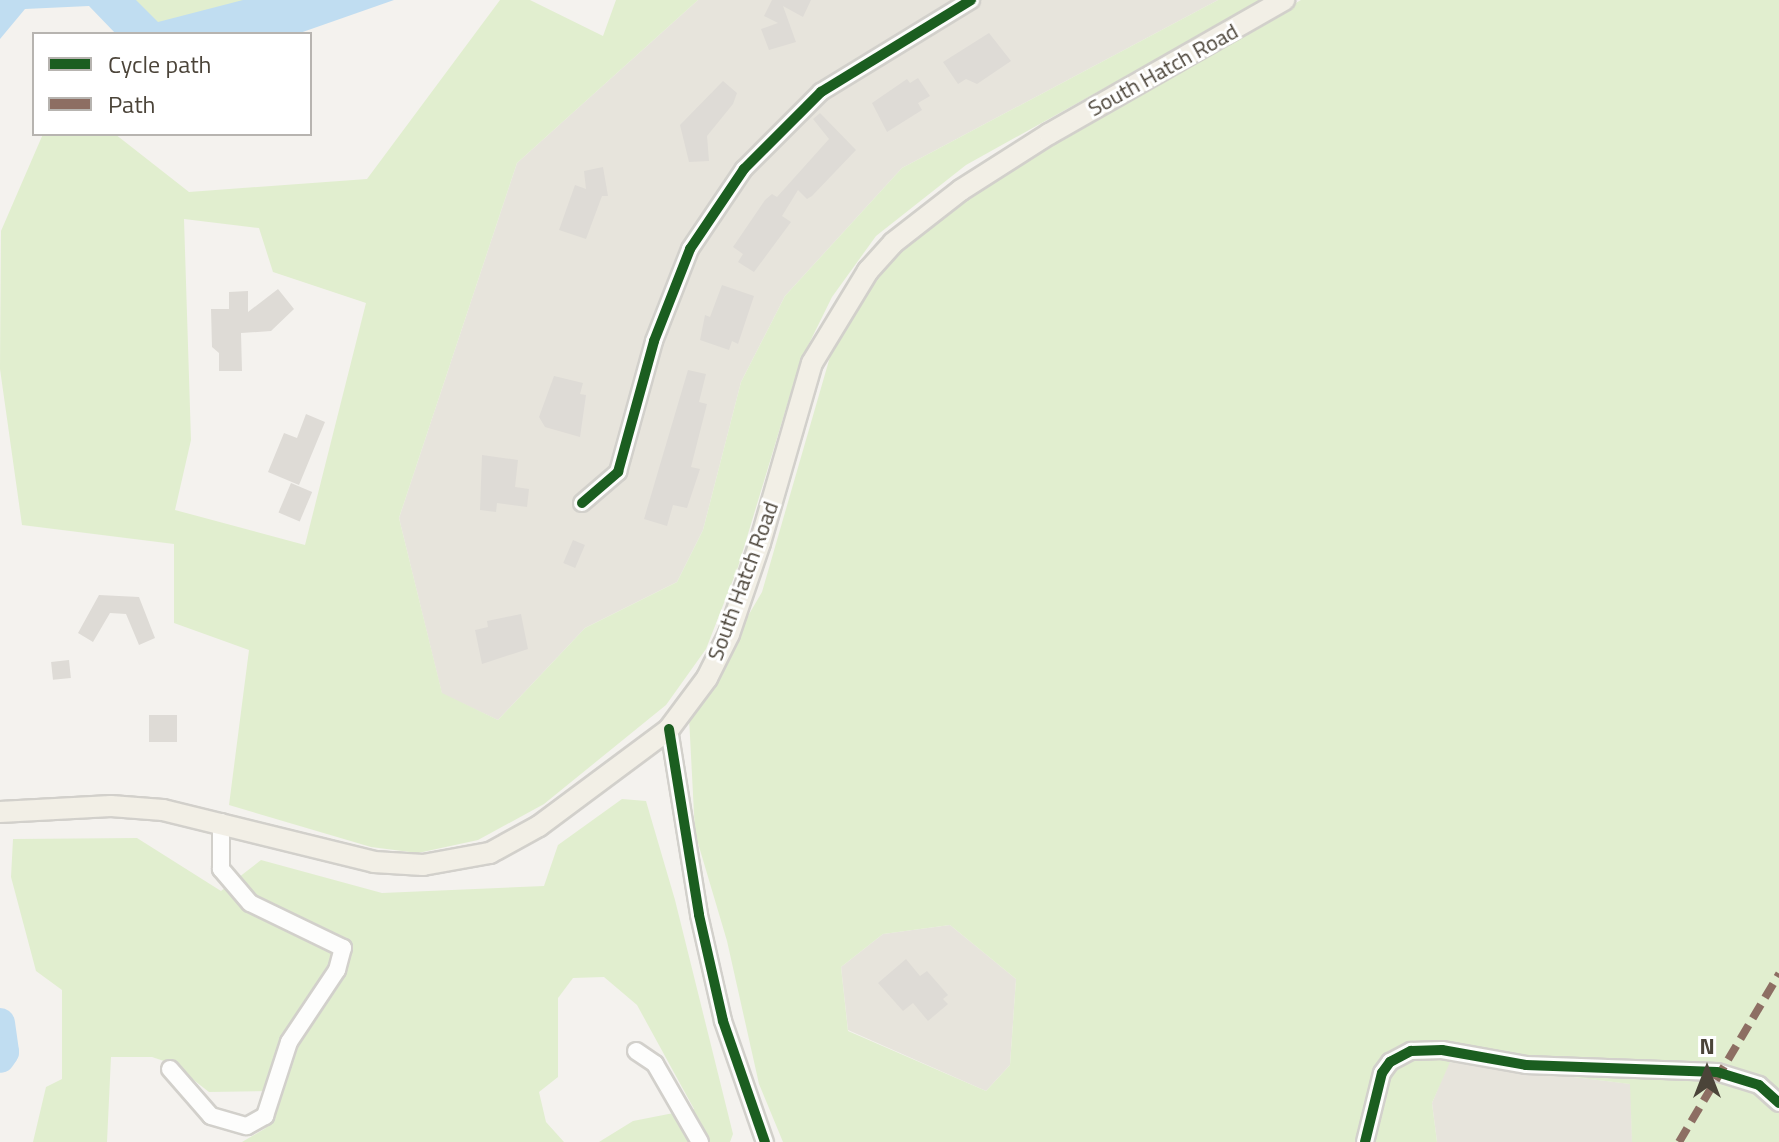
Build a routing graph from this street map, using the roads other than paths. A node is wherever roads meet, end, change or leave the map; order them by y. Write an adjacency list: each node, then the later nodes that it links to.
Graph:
1 (971, 0): 3 (street)
2 (1284, 0): 4 (main road, South Hatch Road)
3 (582, 503)
4 (669, 729): 6 (main road, South Hatch Road); 11 (street)
5 (0, 812): 6 (main road, South Hatch Road)
6 (221, 822): 8 (street)
7 (636, 1051): 10 (street)
8 (170, 1069)
9 (1779, 1103): 12 (street)
10 (700, 1142)
11 (765, 1142)
12 (1365, 1142)

